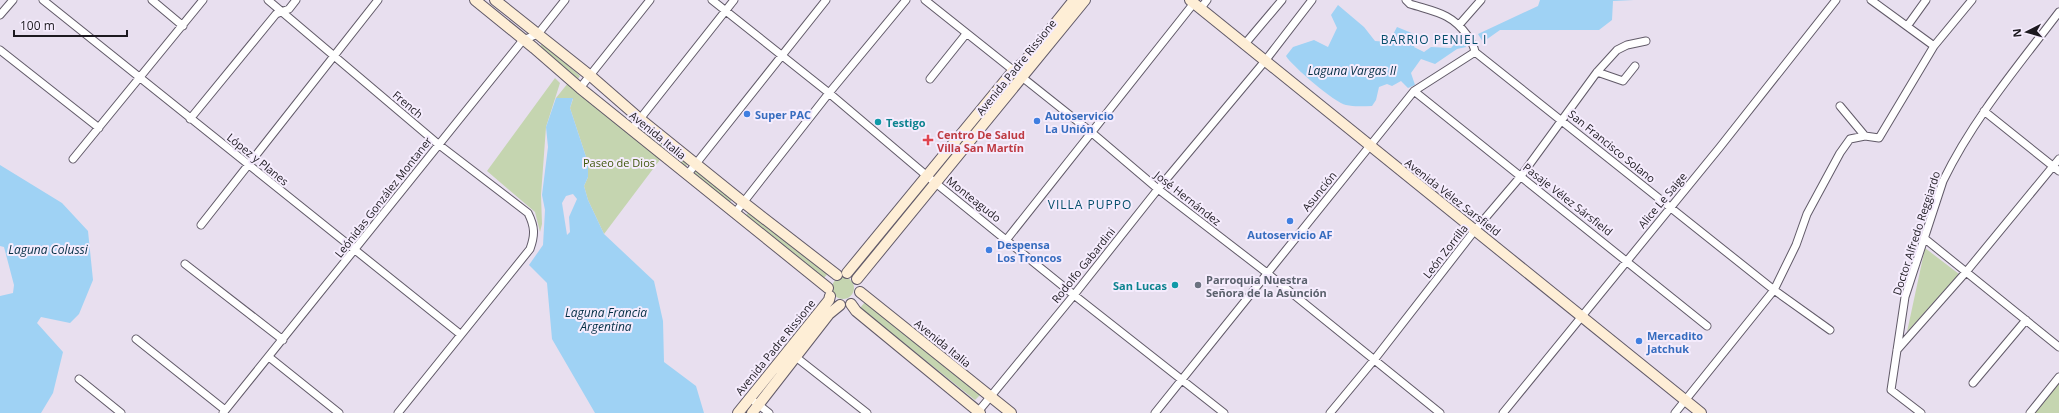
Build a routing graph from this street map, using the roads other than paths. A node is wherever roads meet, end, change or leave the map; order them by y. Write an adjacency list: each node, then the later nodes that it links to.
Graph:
1 (13, 0): 32 (street)
2 (42, 0): 52 (street, López y Planes)
3 (152, 0): 35 (street)
4 (203, 0): 35 (street)
5 (268, 0): 30 (street, French)
6 (296, 0): 30 (street)
7 (378, 0): 44 (street)
8 (495, 0): 36 (main road, Avenida Italia)
9 (565, 0): 36 (street, Leónidas González Montaner)
10 (650, 0): 50 (street)
11 (712, 0): 29 (street, Monteagudo)
12 (734, 0): 29 (street)
13 (826, 0): 45 (street)
14 (906, 0): 56 (street)
15 (925, 0): 37 (street, José Hernández)
16 (1074, 0): 48 (main road, Avenida Padre Rissione)
17 (1085, 0): 51 (main road, Avenida Padre Rissione)
18 (1207, 0): 28 (street)
19 (1282, 0): 40 (street)
20 (1312, 0): 46 (street, Rodolfo Gabardini)
21 (1406, 0): 33 (street)
22 (1481, 0): 33 (street)
23 (1836, 0): 79 (street, Alice Le Saige)
24 (1871, 0): 34 (street)
25 (1926, 0): 34 (street)
26 (1972, 0): 41 (street)
27 (480, 1): 38 (main road, Avenida Italia)
28 (1194, 4): 40 (main road, Avenida Vélez Sarsfield); 64 (street)
29 (725, 11): 45 (street, Monteagudo); 60 (street)
30 (283, 12): 44 (street, French); 59 (street)
31 (2059, 12): 58 (street, Doctor Alfredo Reggiardo)
32 (0, 16)
33 (1459, 25): 43 (street)
34 (1908, 25): 41 (street)
35 (183, 26): 52 (street)
36 (538, 34): 38 (street, Leónidas González Montaner); 50 (main road, Avenida Italia)
37 (966, 34): 48 (street, José Hernández); 53 (street)
38 (523, 40): 54 (main road, Avenida Italia); 66 (street, Leónidas González Montaner)
39 (1646, 41): 49 (street, León Zorrilla)
40 (1244, 45): 46 (main road, Avenida Vélez Sarsfield)
41 (1934, 46): 65 (street)
42 (0, 50): 62 (street)
43 (1475, 52): 55 (street, Asunción); 61 (street, San Francisco Solano)
44 (334, 56): 66 (street, French); 71 (street)
45 (782, 56): 56 (street, Monteagudo); 70 (street)
46 (1265, 61): 67 (main road, Avenida Vélez Sarsfield); 77 (street, Rodolfo Gabardini)
47 (1635, 66): 49 (street)
48 (1013, 71): 51 (street, José Hernández); 74 (main road, Avenida Padre Rissione)
49 (1597, 72): 61 (street, León Zorrilla)
50 (591, 76): 54 (street); 60 (main road, Avenida Italia)
51 (1022, 78): 64 (street, José Hernández); 76 (main road, Avenida Padre Rissione)
52 (140, 79): 59 (street, López y Planes); 62 (street)
53 (930, 79)
54 (580, 88): 63 (main road, Avenida Italia)
55 (1414, 91): 67 (street, Asunción); 75 (street, Pasaje Vélez Sársfield)
56 (829, 93): 74 (street, Monteagudo); 78 (street)
57 (1840, 106): 65 (street)
58 (1984, 110): 72 (street); 83 (street, Doctor Alfredo Reggiardo)
59 (190, 119): 71 (street, López y Planes)
60 (640, 119): 63 (street); 70 (main road, Avenida Italia)
61 (1562, 121): 75 (street, León Zorrilla); 79 (street, San Francisco Solano)
62 (99, 128): 68 (street)
63 (632, 130): 73 (main road, Avenida Italia)
64 (1090, 132): 77 (street, José Hernández); 84 (street)
65 (1866, 136): 93 (street)
66 (438, 144): 85 (street, Leónidas González Montaner); 102 (street, French)
67 (1369, 146): 82 (main road, Avenida Vélez Sarsfield); 90 (street, Asunción)
68 (73, 159)
69 (2059, 159): 72 (street)
70 (695, 163): 73 (street); 78 (main road, Avenida Italia)
71 (249, 166): 81 (street); 85 (street, López y Planes)
72 (2056, 169): 88 (street)
73 (687, 175): 80 (main road, Avenida Italia)
74 (927, 176): 76 (street, Monteagudo); 89 (main road, Avenida Padre Rissione)
75 (1521, 176): 82 (street, León Zorrilla); 86 (street, Pasaje Vélez Sársfield)
76 (937, 184): 84 (street, Monteagudo); 92 (main road, Avenida Padre Rissione)
77 (1158, 189): 90 (street, José Hernández); 96 (street, Rodolfo Gabardini)
78 (743, 202): 80 (street); 91 (main road, Avenida Italia)
79 (1670, 207): 86 (street, Alice Le Saige); 93 (street, San Francisco Solano)
80 (735, 213): 94 (main road, Avenida Italia)
81 (201, 225)
82 (1475, 230): 98 (main road, Avenida Vélez Sarsfield); 109 (street, León Zorrilla)
83 (1924, 238): 88 (street); 106 (street, Doctor Alfredo Reggiardo)
84 (1007, 239): 96 (street, Monteagudo)
85 (354, 250): 102 (street, López y Planes); 104 (street, Leónidas González Montaner)
86 (1627, 260): 98 (street, Alice Le Saige); 100 (street, Pasaje Vélez Sársfield)
87 (185, 264): 104 (street)
88 (1966, 272): 99 (street); 106 (street)
89 (847, 273): 91 (main road); 92 (main road)
90 (1267, 273): 109 (street, José Hernández); 112 (street, Asunción)
91 (836, 274): 94 (main road)
92 (857, 279): 95 (main road)
93 (1774, 290): 101 (street, San Francisco Solano); 116 (street)
94 (829, 292): 97 (main road); 107 (main road, Avenida Padre Rissione)
95 (860, 292): 97 (main road); 114 (main road, Avenida Italia)
96 (1074, 295): 112 (street, Monteagudo); 114 (street, Rodolfo Gabardini)
97 (845, 304): 107 (main road, Avenida Padre Rissione); 126 (main road)
98 (1581, 316): 116 (main road, Avenida Vélez Sarsfield); 132 (street, Alice Le Saige)
99 (2026, 320): 105 (street); 113 (street)
100 (1707, 326)
101 (1830, 330)
102 (460, 334): 121 (street)
103 (136, 339): 118 (street)
104 (283, 340): 108 (street, Leónidas González Montaner)
105 (2059, 347)
106 (1897, 351): 135 (street, Doctor Alfredo Reggiardo)
107 (791, 353): 115 (main road, Avenida Padre Rissione); 117 (main road, Avenida Padre Rissione); 125 (street)
108 (269, 357): 118 (street, Leónidas González Montaner); 120 (street)
109 (1374, 360): 130 (street, León Zorrilla); 131 (street, José Hernández)
110 (2059, 377): 136 (street)
111 (79, 379): 119 (street)
112 (1182, 379): 128 (street, Asunción); 129 (street, Monteagudo)
113 (1973, 383)
114 (990, 396): 126 (street, Rodolfo Gabardini); 127 (main road, Avenida Italia)
115 (750, 398): 117 (street); 122 (main road, Avenida Padre Rissione)
116 (1685, 400): 133 (street); 134 (main road, Avenida Vélez Sarsfield)
117 (759, 405): 123 (main road, Avenida Padre Rissione); 124 (street)
118 (224, 412)
119 (121, 413)
120 (339, 413)
121 (398, 413)
122 (738, 413)
123 (752, 413)
124 (769, 413)
125 (867, 413)
126 (978, 413)
127 (1010, 413)
128 (1155, 413)
129 (1224, 413)
130 (1330, 413)
131 (1440, 413)
132 (1504, 413)
133 (1675, 413)
134 (1701, 413)
135 (1921, 413)
136 (2030, 413)

